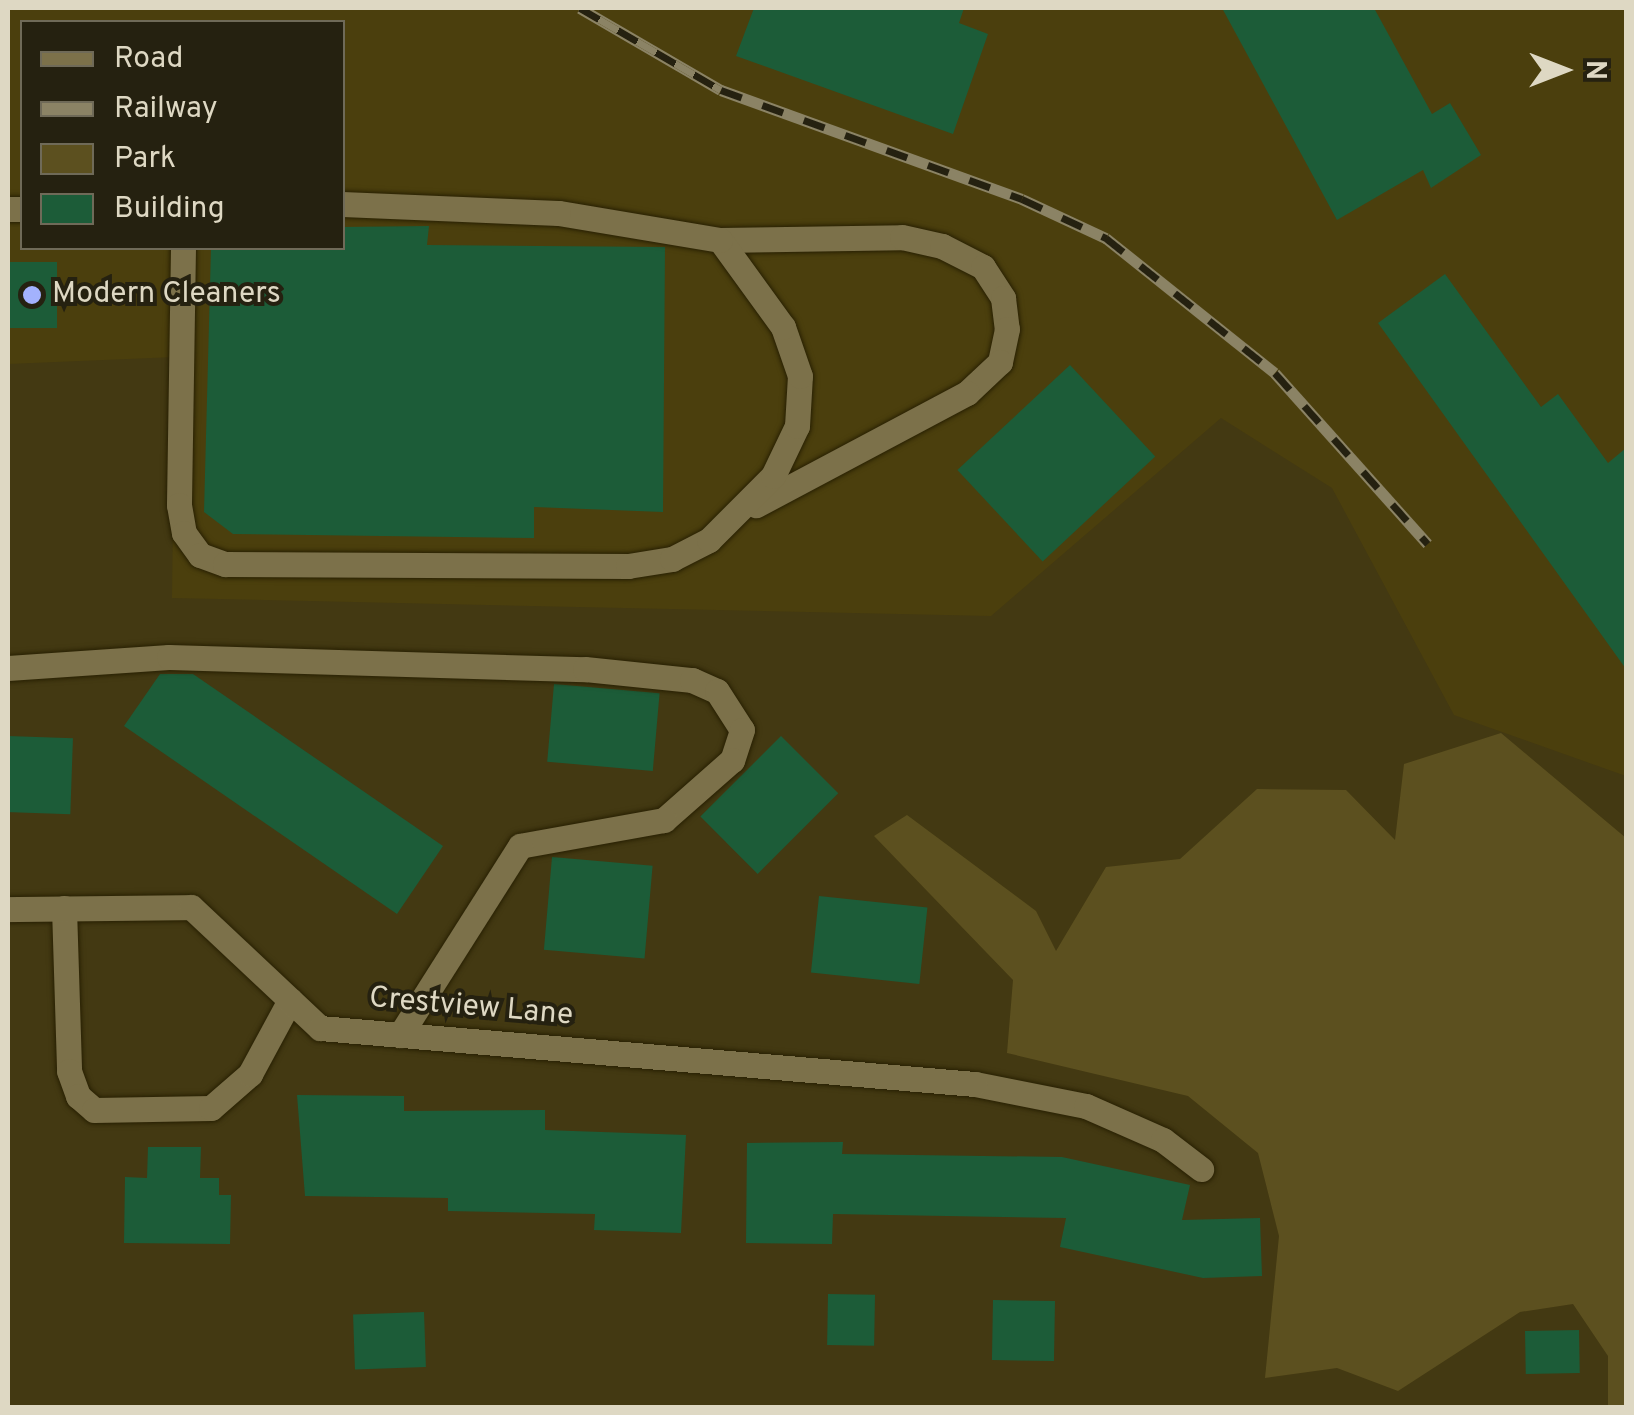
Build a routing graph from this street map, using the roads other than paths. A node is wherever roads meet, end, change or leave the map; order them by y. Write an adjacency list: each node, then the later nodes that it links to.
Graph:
1 (345, 204): 2 (street)
2 (720, 240): 4 (street); 4 (street)
3 (183, 250): 4 (street)
4 (746, 510)
5 (8, 668): 9 (street)
6 (64, 908): 7 (street, Crestview Lane); 8 (street, Crestview Lane); 8 (street)
7 (8, 909)
8 (290, 1000): 9 (street, Crestview Lane)
9 (400, 1034): 10 (street, Crestview Lane)
10 (1201, 1169)

